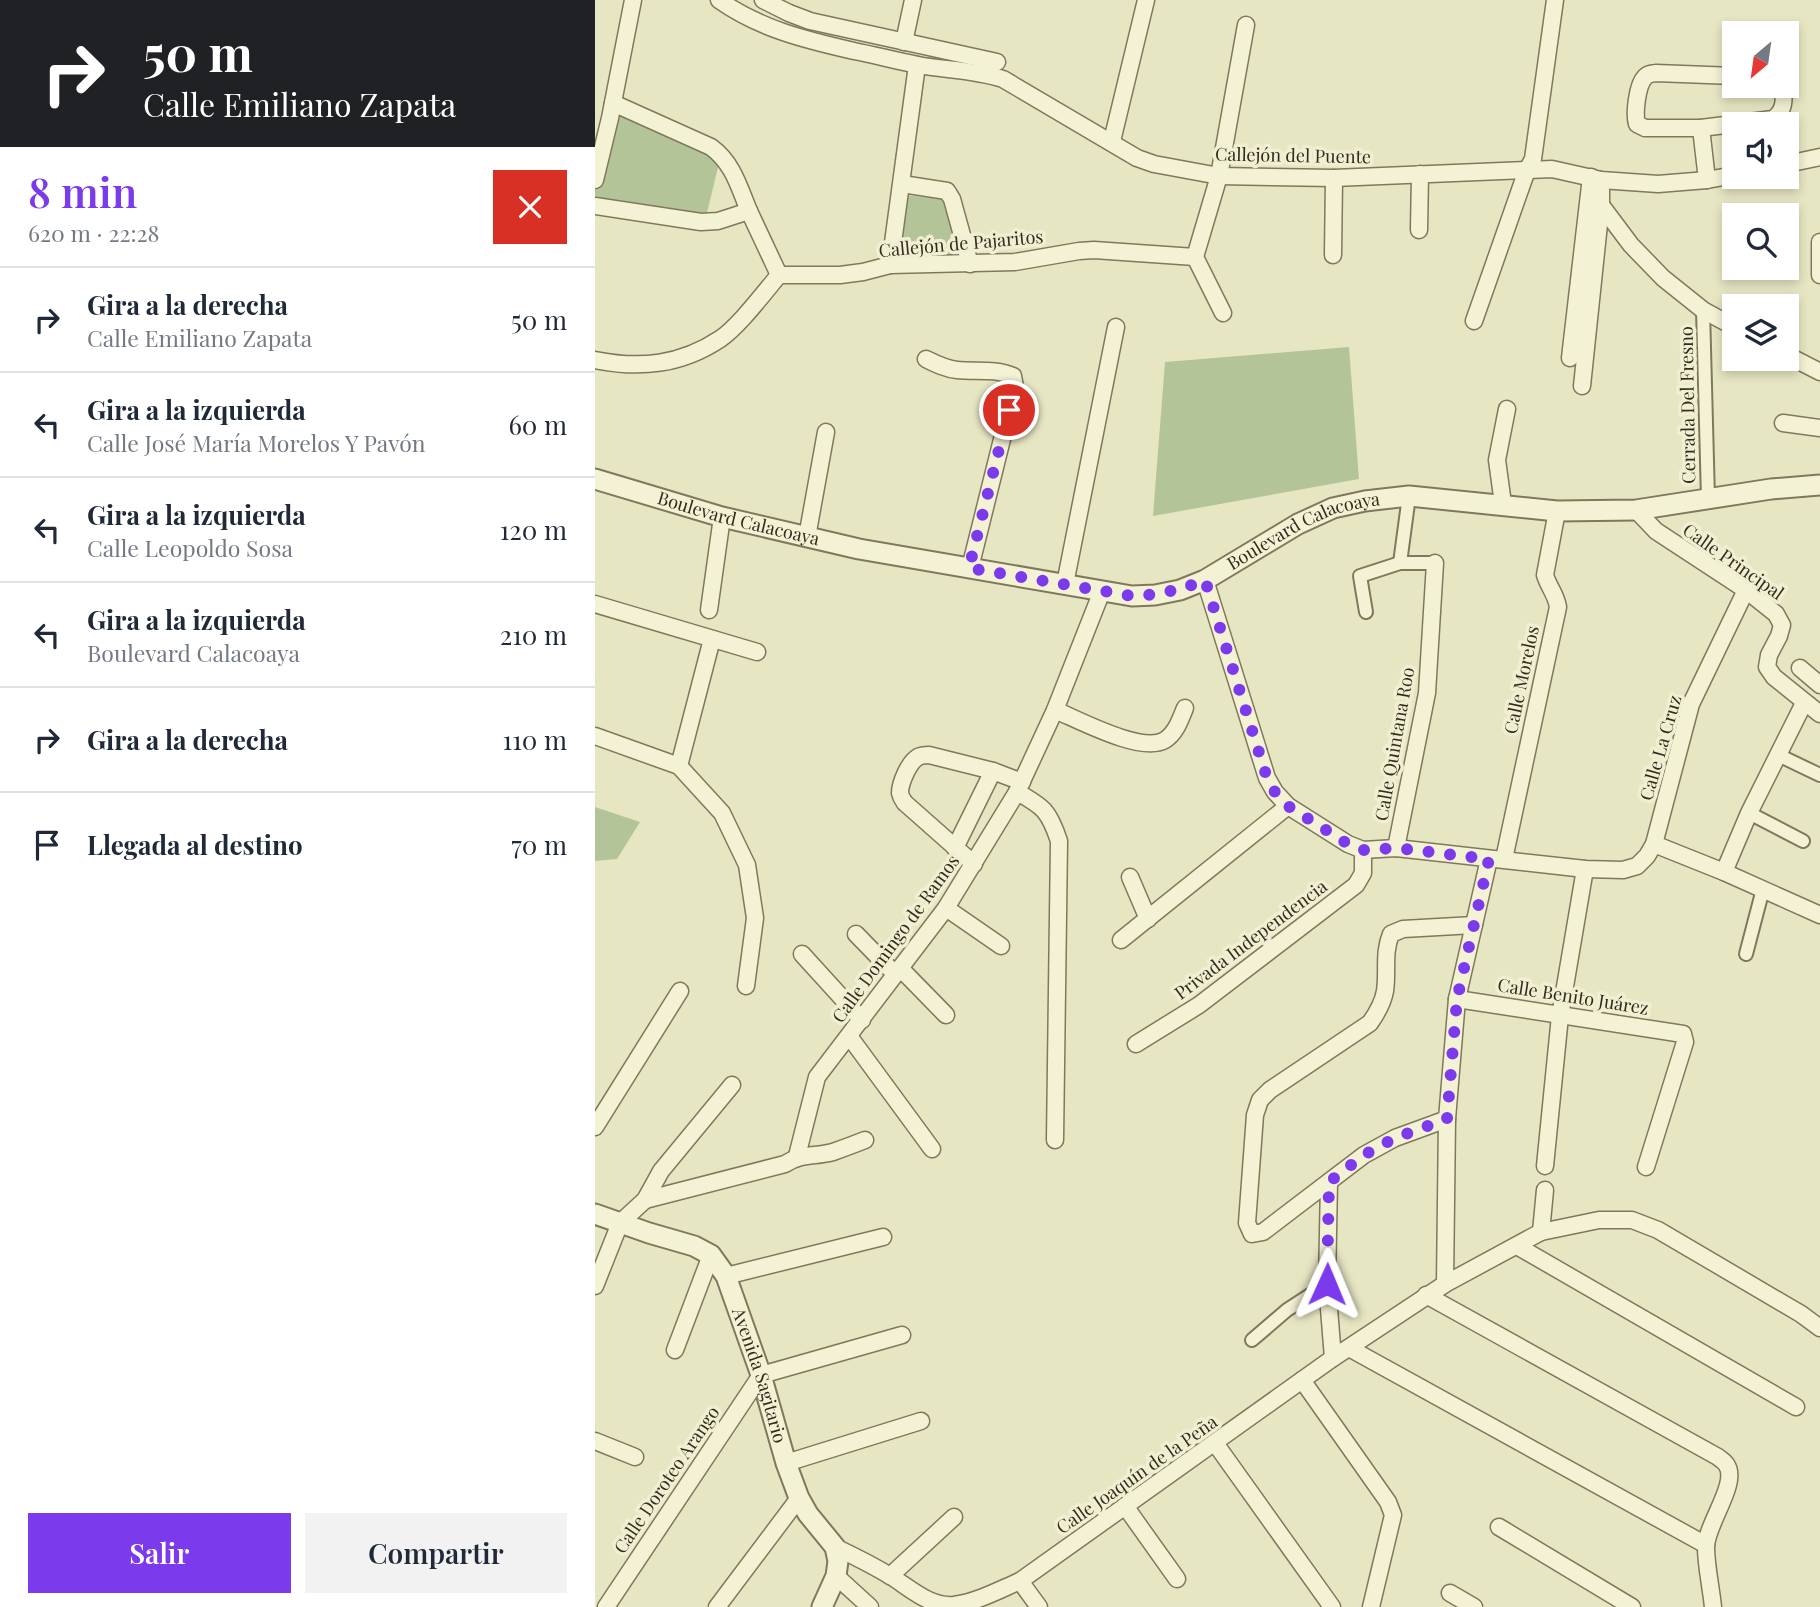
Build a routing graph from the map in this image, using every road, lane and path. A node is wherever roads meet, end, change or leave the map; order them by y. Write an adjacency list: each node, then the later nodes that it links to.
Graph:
1 (633, 0): 14 (street)
2 (719, 0): 11 (street, Callejón del Puente)
3 (763, 0): 7 (street)
4 (913, 0): 9 (street)
5 (1146, 0): 16 (street)
6 (1555, 0): 19 (street)
7 (790, 7): 9 (street)
8 (1246, 25): 21 (street)
9 (904, 41): 10 (street)
10 (997, 62)
11 (917, 65): 16 (street, Callejón del Puente); 27 (street)
12 (1722, 76): 15 (street)
13 (1784, 98): 15 (street)
14 (606, 112): 25 (street); 30 (street)
15 (1701, 128): 26 (street)
16 (1112, 141): 21 (street, Callejón del Puente)
17 (1820, 157): 18 (street)
18 (1799, 161)
19 (1527, 170): 20 (street, Callejón del Puente); 24 (street, Callejón del Puente); 42 (street)
20 (1420, 174): 23 (street, Callejón del Puente); 31 (street)
21 (1219, 176): 23 (street, Callejón del Puente); 34 (street)
22 (1722, 177): 26 (street, Callejón del Puente)
23 (1334, 178): 33 (street)
24 (1596, 179): 26 (street, Callejón del Puente); 28 (street); 44 (street)
25 (595, 180)
26 (1707, 180)
27 (902, 184): 35 (street); 36 (street)
28 (1601, 205): 39 (street); 49 (street)
29 (595, 206): 30 (street)
30 (749, 211): 37 (street)
31 (1419, 230)
32 (1820, 242): 38 (street)
33 (1333, 255)
34 (1195, 257): 35 (street, Callejón de Pajaritos); 40 (street)
35 (970, 264): 36 (street, Callejón de Pajaritos)
36 (890, 265): 37 (street, Callejón de Pajaritos)
37 (779, 275): 45 (street)
38 (1820, 275)
39 (1703, 310): 41 (street); 57 (street, Cerrada Del Fresno)
40 (1223, 313)
41 (1722, 320)
42 (1474, 321)
43 (1116, 327): 67 (street)
44 (1570, 358)
45 (595, 359)
46 (926, 359): 65 (street)
47 (1799, 361): 48 (street)
48 (1820, 372)
49 (1582, 386)
50 (1507, 409): 58 (street)
51 (1783, 423): 52 (street)
52 (1820, 428)
53 (826, 432): 62 (street)
54 (595, 479): 61 (street, Boulevard Calacoaya)
55 (1820, 485): 57 (street, Boulevard Calacoaya)
56 (1409, 496): 58 (street, Boulevard Calacoaya); 63 (street); 66 (street, Boulevard Calacoaya)
57 (1707, 499): 59 (street, Boulevard Calacoaya)
58 (1503, 504): 60 (street, Boulevard Calacoaya)
59 (1636, 510): 60 (street, Boulevard Calacoaya); 68 (street, Calle Principal)
60 (1557, 511): 94 (street, Calle Morelos)
61 (722, 517): 62 (street, Boulevard Calacoaya); 71 (street)
62 (807, 537): 65 (street, Boulevard Calacoaya)
63 (1400, 563): 64 (street); 72 (street)
64 (1435, 563): 92 (street, Calle Quintana Roo)
65 (969, 568): 67 (street, Boulevard Calacoaya)
66 (1205, 580): 69 (street, Boulevard Calacoaya); 87 (street)
67 (1065, 584): 69 (street, Boulevard Calacoaya)
68 (1746, 590): 77 (street, Calle Principal); 90 (street, Calle La Cruz)
69 (1102, 591): 79 (street, Calle Domingo de Ramos)
70 (595, 604): 73 (street)
71 (709, 610)
72 (1366, 612)
73 (712, 639): 74 (street); 83 (street)
74 (757, 652)
75 (1800, 668): 76 (street)
76 (1820, 685)
77 (1804, 703): 80 (street, Calle Principal); 82 (street)
78 (1185, 708): 79 (street)
79 (1055, 710): 86 (street, Calle Domingo de Ramos)
80 (1820, 714)
81 (595, 736): 83 (street)
82 (1778, 755): 85 (street); 88 (street)
83 (679, 766): 110 (street)
84 (993, 771): 86 (street); 91 (street); 91 (street)
85 (1820, 775)
86 (1019, 787): 95 (street, Calle Domingo de Ramos); 122 (street)
87 (1288, 806): 93 (street); 102 (street)
88 (1749, 813): 89 (street); 97 (street)
89 (1803, 841)
90 (1654, 844): 96 (street); 97 (street)
91 (955, 848): 95 (street)
92 (1396, 848): 93 (street); 94 (street)
93 (1363, 850): 117 (street, Privada Independencia)
94 (1497, 859): 96 (street); 103 (street, Calle Morelos)
95 (974, 864): 100 (street, Calle Domingo de Ramos)
96 (1585, 869): 114 (street)
97 (1724, 872): 99 (street)
98 (1130, 877): 102 (street)
99 (1763, 889): 101 (street); 108 (street)
100 (946, 908): 106 (street); 109 (street, Calle Domingo de Ramos)
101 (1818, 908)
102 (1148, 919): 105 (street)
103 (1474, 925): 112 (street, Calle Morelos); 127 (street)
104 (856, 934): 109 (street)
105 (1121, 940)
106 (1000, 946)
107 (801, 954): 115 (street)
108 (1746, 954)
109 (898, 971): 113 (street); 115 (street, Calle Domingo de Ramos)
110 (746, 986)
111 (680, 991): 120 (street)
112 (1457, 999): 114 (street, Calle Benito Juárez); 119 (street, Calle Morelos)
113 (946, 1015)
114 (1560, 1016): 125 (street); 126 (street, Calle Benito Juárez)
115 (862, 1020): 116 (street, Calle Domingo de Ramos)
116 (849, 1036): 123 (street); 124 (street, Calle Domingo de Ramos)
117 (1136, 1044)
118 (732, 1085): 129 (street)
119 (1447, 1119): 127 (street); 138 (street, Calle Morelos)
120 (595, 1127)
121 (865, 1140): 124 (street)
122 (1055, 1140)
123 (932, 1149)
124 (797, 1156): 129 (street)
125 (1545, 1166)
126 (1646, 1167)
127 (1329, 1182): 137 (street)
128 (1545, 1190): 132 (street)
129 (645, 1200): 131 (street)
130 (595, 1214): 131 (street)
131 (620, 1223): 135 (street); 139 (street)
132 (1541, 1232): 134 (street, Calle Joaquín de la Peña); 141 (street, Calle Joaquín de la Peña)
133 (883, 1237): 136 (street)
134 (1517, 1246): 138 (street, Calle Joaquín de la Peña); 149 (street)
135 (711, 1255): 136 (street, Avenida Sagitario); 145 (street)
136 (726, 1276): 147 (street, Avenida Sagitario)
137 (1327, 1284): 143 (street); 146 (street)
138 (1445, 1284): 140 (street, Calle Joaquín de la Peña)
139 (595, 1286)
140 (1426, 1296): 144 (street, Calle Joaquín de la Peña); 159 (street)
141 (1820, 1328)
142 (902, 1335): 147 (street)
143 (1252, 1340)
144 (1349, 1348): 146 (street, Calle Joaquín de la Peña); 159 (street)
145 (675, 1350)
146 (1333, 1358): 148 (street, Calle Joaquín de la Peña)
147 (761, 1375): 154 (street, Avenida Sagitario); 166 (street, Calle Doroteo Arango)
148 (1302, 1380): 152 (street, Calle Joaquín de la Peña); 172 (street)
149 (1795, 1407)
150 (921, 1421): 154 (street)
151 (595, 1441): 153 (street)
152 (1215, 1443): 156 (street, Calle Joaquín de la Peña); 171 (street)
153 (635, 1457)
154 (786, 1463): 155 (street, Avenida Sagitario)
155 (799, 1498): 160 (street, Avenida Sagitario); 167 (street)
156 (1125, 1506): 163 (street); 164 (street, Calle Joaquín de la Peña)
157 (954, 1517): 162 (street)
158 (1499, 1527): 174 (street)
159 (1706, 1545): 175 (street)
160 (835, 1547): 161 (street); 162 (street, Calle Joaquín de la Peña)
161 (836, 1576): 168 (street); 169 (street)
162 (890, 1576): 164 (street, Calle Joaquín de la Peña)
163 (1177, 1579)
164 (1020, 1581): 170 (street)
165 (1450, 1593): 173 (street)
166 (606, 1607)
167 (717, 1607)
168 (822, 1607)
169 (870, 1607)
170 (1039, 1607)
171 (1332, 1607)
172 (1371, 1607)
173 (1474, 1607)
174 (1632, 1607)
175 (1713, 1607)

